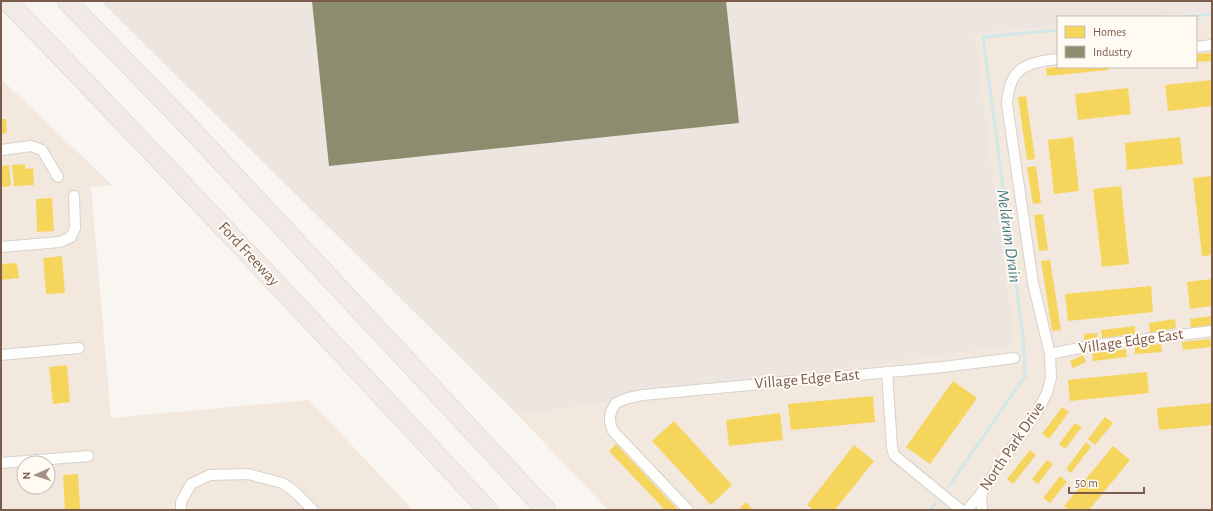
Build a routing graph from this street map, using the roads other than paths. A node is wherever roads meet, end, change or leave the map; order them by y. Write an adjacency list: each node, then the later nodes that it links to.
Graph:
1 (7, 1): 21 (highway, Ford Freeway)
2 (67, 1): 22 (highway)
3 (1212, 46): 4 (street)
4 (1197, 47)
5 (1057, 59): 12 (street, North Park Drive)
6 (1, 150): 7 (street)
7 (58, 176)
8 (74, 196): 9 (street)
9 (1, 247)
10 (1212, 331): 12 (street, Village Edge East)
11 (79, 348): 13 (street)
12 (1050, 354): 18 (street, North Park Drive)
13 (1, 355)
14 (1014, 358): 15 (street, Village Edge East)
15 (887, 372): 23 (street, Village Edge East); 24 (street)
16 (88, 456): 17 (street)
17 (1, 463)
18 (981, 494): 25 (street, North Park Drive); 26 (street)
19 (181, 510): 20 (street)
20 (313, 510)
21 (488, 510)
22 (546, 510)
23 (688, 510)
24 (961, 510)
25 (967, 510)
26 (982, 510)

